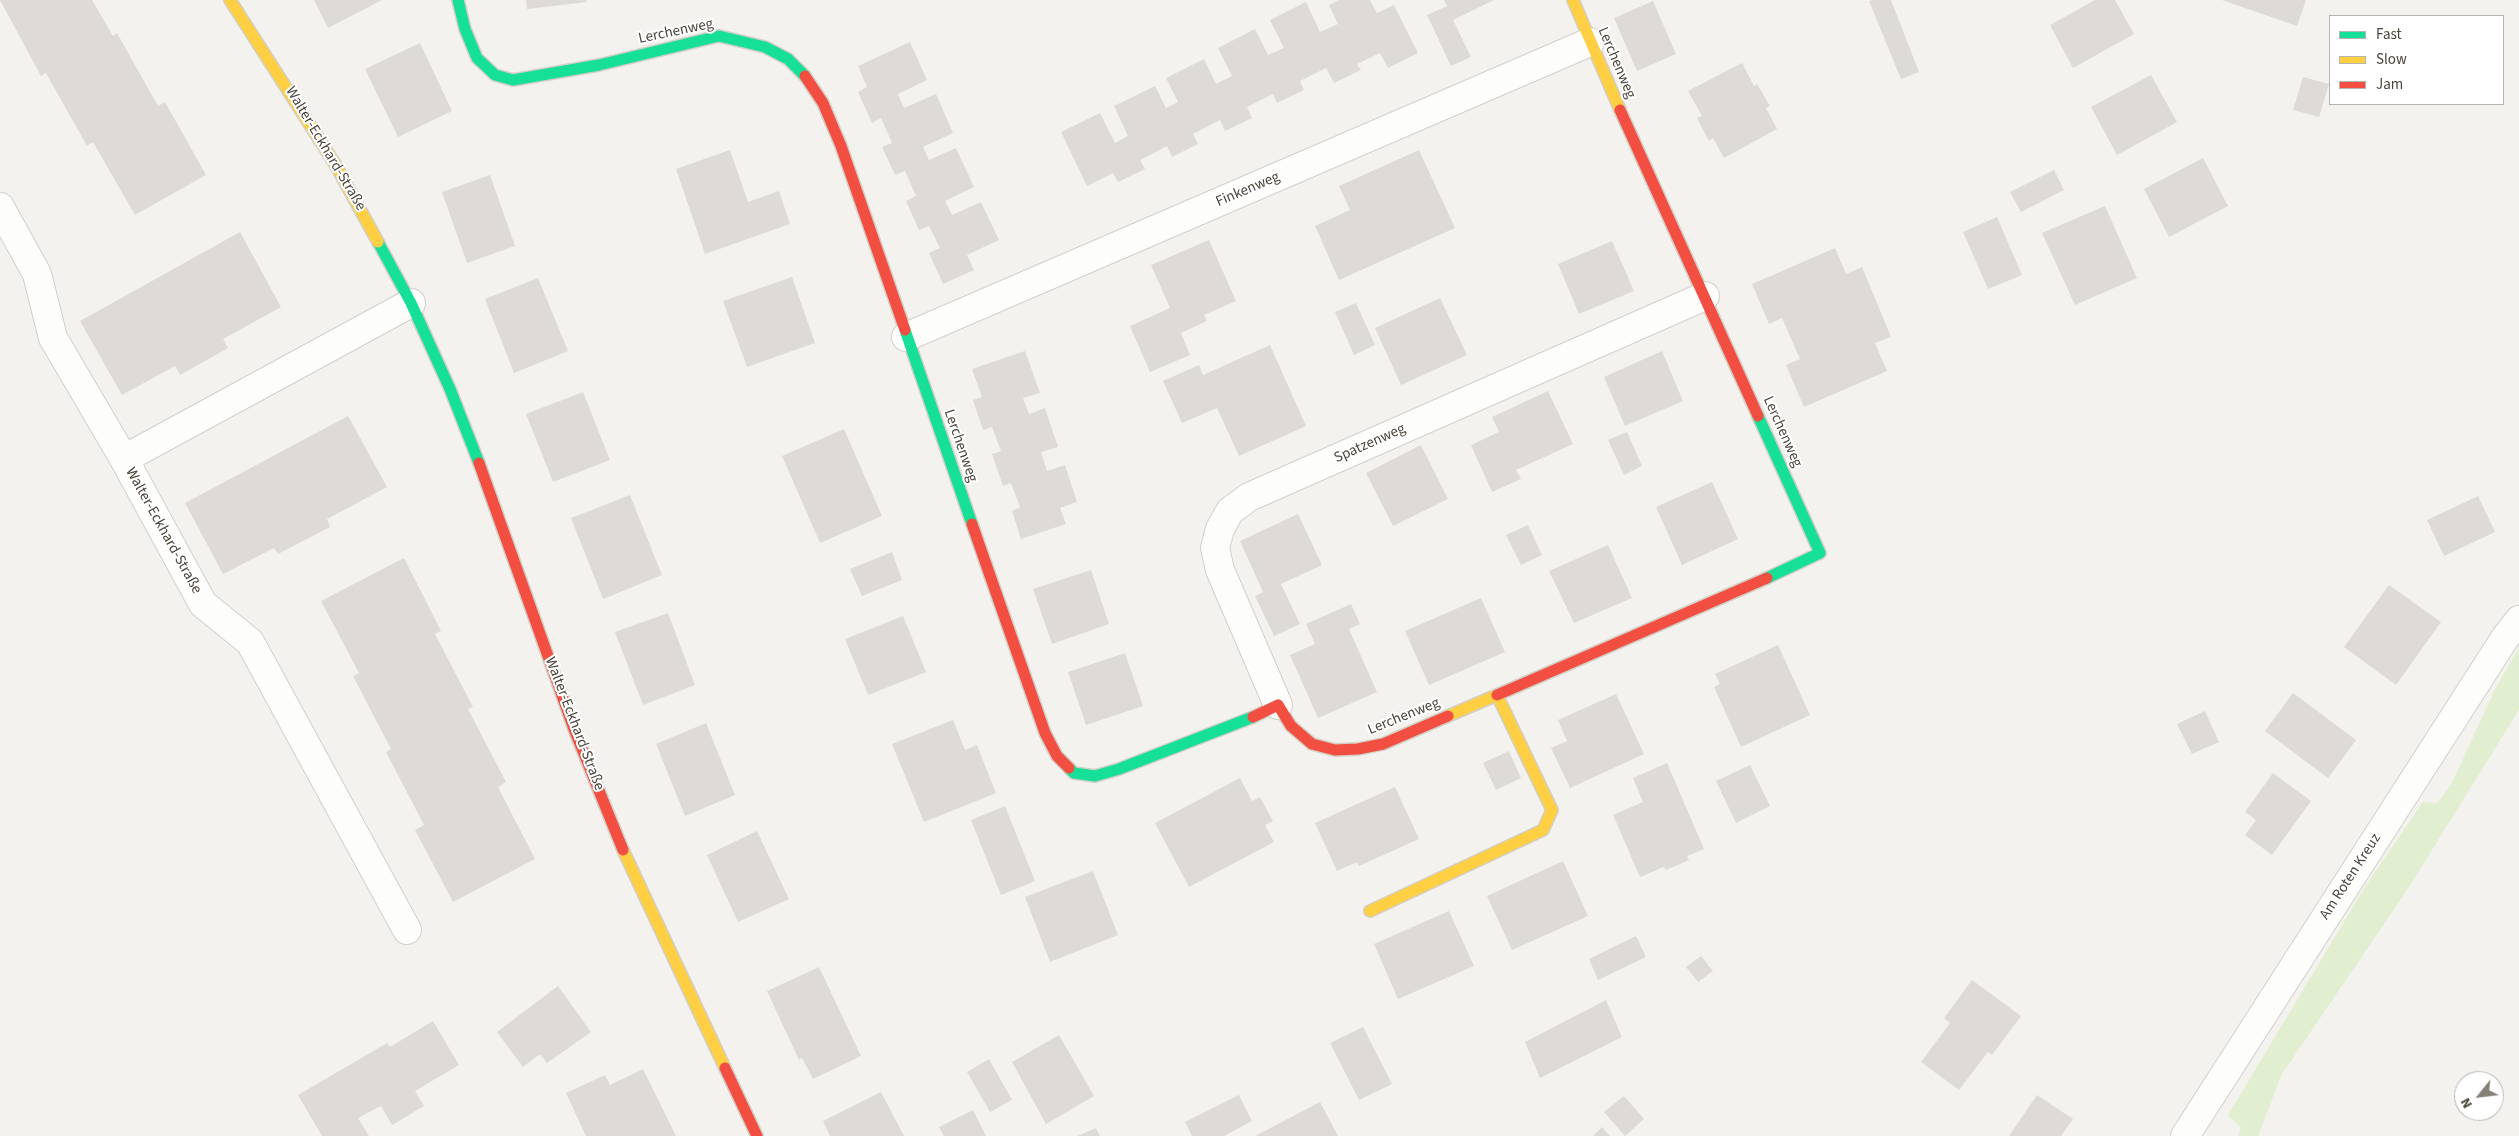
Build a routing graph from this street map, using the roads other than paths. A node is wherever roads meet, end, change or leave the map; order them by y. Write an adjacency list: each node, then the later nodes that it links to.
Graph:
1 (230, 0): 7 (street, Walter-Eckhard-Straße)
2 (458, 0): 8 (street, Lerchenweg)
3 (1573, 0): 4 (street, Lerchenweg)
4 (1590, 42): 6 (street, Lerchenweg); 8 (street, Finkenweg)
5 (0, 207): 9 (street, Walter-Eckhard-Straße)
6 (1705, 296): 11 (street, Lerchenweg); 12 (street, Spatzenweg)
7 (411, 303): 9 (street, Walter-Eckhard-Straße); 15 (street, Walter-Eckhard-Straße)
8 (906, 338): 12 (street, Lerchenweg)
9 (124, 459): 14 (street, Walter-Eckhard-Straße)
10 (2519, 620): 16 (street, Am Roten Kreuz)
11 (1497, 695): 12 (street, Lerchenweg); 13 (street)
12 (1278, 706)
13 (1370, 911)
14 (407, 930)
15 (757, 1136)
16 (2185, 1136)

